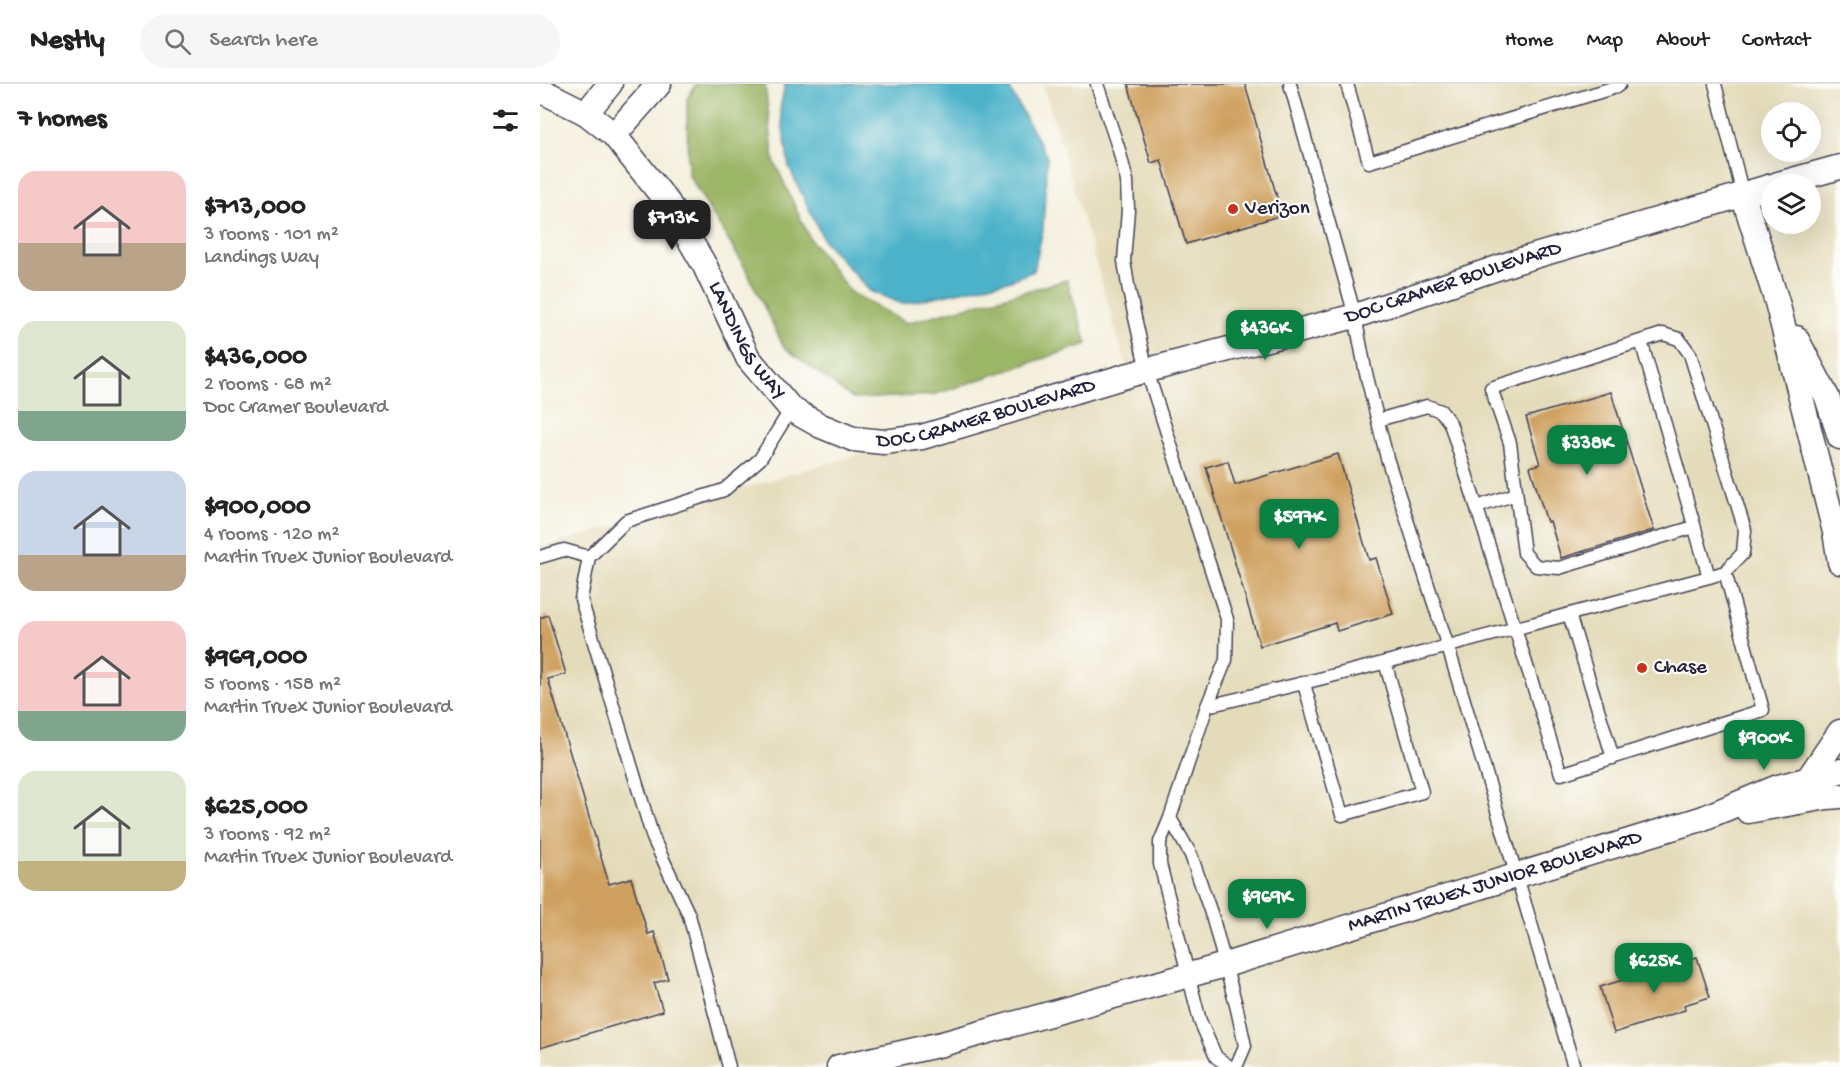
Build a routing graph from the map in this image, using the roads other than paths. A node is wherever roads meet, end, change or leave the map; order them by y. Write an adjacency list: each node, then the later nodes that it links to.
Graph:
1 (610, 84): 9 (street)
2 (659, 84): 10 (street)
3 (1097, 84): 18 (lane)
4 (1290, 84): 16 (lane)
5 (1347, 84): 6 (lane)
6 (1620, 84)
7 (1715, 84): 14 (lane)
8 (540, 90): 9 (street, LANDINGS WAY)
9 (586, 113): 10 (street, LANDINGS WAY)
10 (614, 135): 20 (street, LANDINGS WAY)
11 (1840, 167): 12 (street)
12 (1814, 174)
13 (1761, 189): 14 (street, DOC CRAMER BOULEVARD)
14 (1743, 195): 15 (street); 16 (street, DOC CRAMER BOULEVARD)
15 (1777, 302): 19 (street); 28 (street)
16 (1355, 316): 18 (street, DOC CRAMER BOULEVARD); 21 (lane)
17 (1641, 341): 23 (lane); 25 (lane); 29 (lane)
18 (1147, 371): 20 (street, DOC CRAMER BOULEVARD); 36 (lane)
19 (1834, 396): 22 (street)
20 (790, 409): 27 (lane)
21 (1378, 420): 24 (lane); 33 (lane)
22 (1840, 437)
23 (1516, 494): 24 (lane); 25 (lane)
24 (1477, 507): 32 (lane)
25 (1694, 527): 30 (lane)
26 (540, 556): 27 (lane)
27 (589, 557): 47 (lane)
28 (1840, 562)
29 (1725, 572): 30 (lane); 38 (lane)
30 (1708, 577): 31 (lane)
31 (1569, 614): 32 (lane); 38 (lane)
32 (1515, 628): 33 (lane); 38 (lane)
33 (1448, 647): 34 (lane); 44 (lane)
34 (1385, 662): 35 (lane); 35 (lane)
35 (1304, 684): 36 (lane)
36 (1207, 706): 42 (lane)
37 (1840, 732): 40 (street)
38 (1613, 758)
39 (1840, 771): 40 (street, MARTIN TRUEX JUNIOR BOULEVARD)
40 (1808, 779): 43 (street, MARTIN TRUEX JUNIOR BOULEVARD)
41 (1840, 796): 43 (street, MARTIN TRUEX JUNIOR BOULEVARD)
42 (1170, 818): 45 (lane); 46 (lane)
43 (1701, 819): 44 (street, MARTIN TRUEX JUNIOR BOULEVARD)
44 (1518, 875): 45 (street, MARTIN TRUEX JUNIOR BOULEVARD); 51 (lane)
45 (1225, 965): 46 (street, MARTIN TRUEX JUNIOR BOULEVARD); 50 (lane)
46 (1188, 975): 48 (street, MARTIN TRUEX JUNIOR BOULEVARD); 49 (lane)
47 (729, 1067)
48 (839, 1067)
49 (1230, 1067)
50 (1236, 1067)
51 (1574, 1067)

